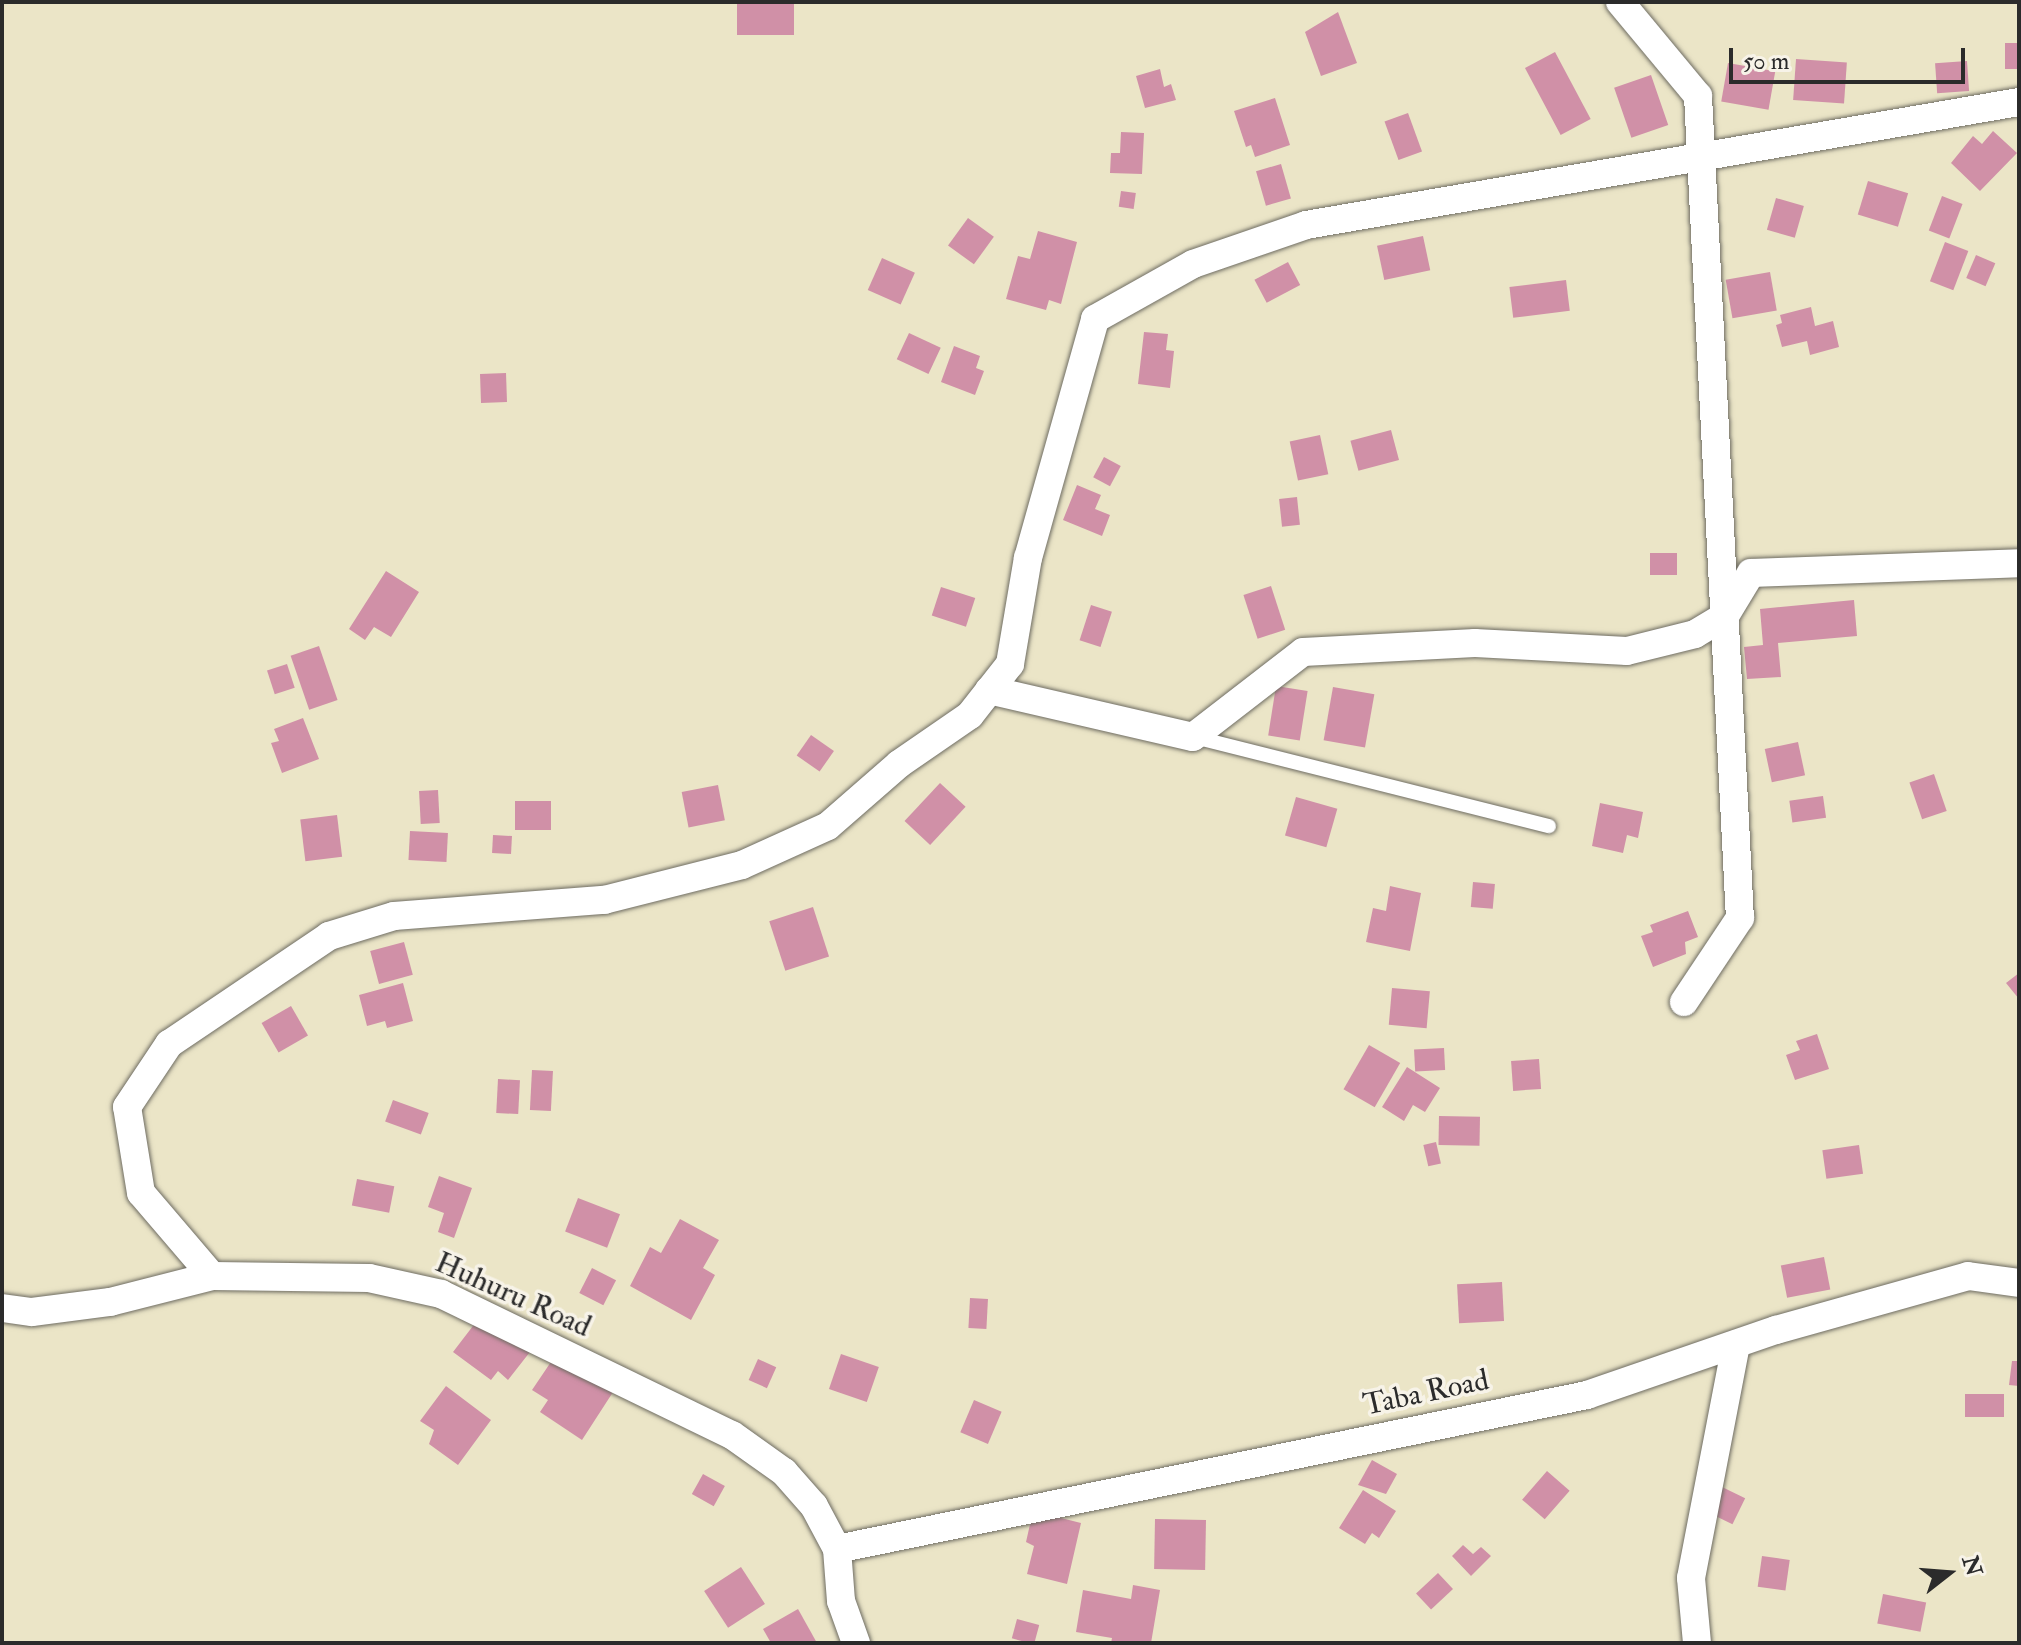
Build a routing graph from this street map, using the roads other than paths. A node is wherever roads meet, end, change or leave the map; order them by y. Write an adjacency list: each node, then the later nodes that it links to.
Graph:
1 (1620, 2): 3 (street)
2 (2019, 102): 3 (street)
3 (1698, 155): 5 (street); 6 (street)
4 (2019, 563): 5 (street)
5 (1725, 616): 7 (street); 9 (street)
6 (989, 690): 7 (street); 10 (street)
7 (1193, 737): 8 (lane)
8 (1549, 826)
9 (1684, 1002)
10 (212, 1276): 12 (street, Huhuru Road); 14 (street, Huhuru Road)
11 (2019, 1283): 13 (street, Taba Road)
12 (2, 1308)
13 (1736, 1344): 14 (street, Taba Road); 16 (street)
14 (837, 1549): 15 (street)
15 (856, 1643)
16 (1697, 1643)

